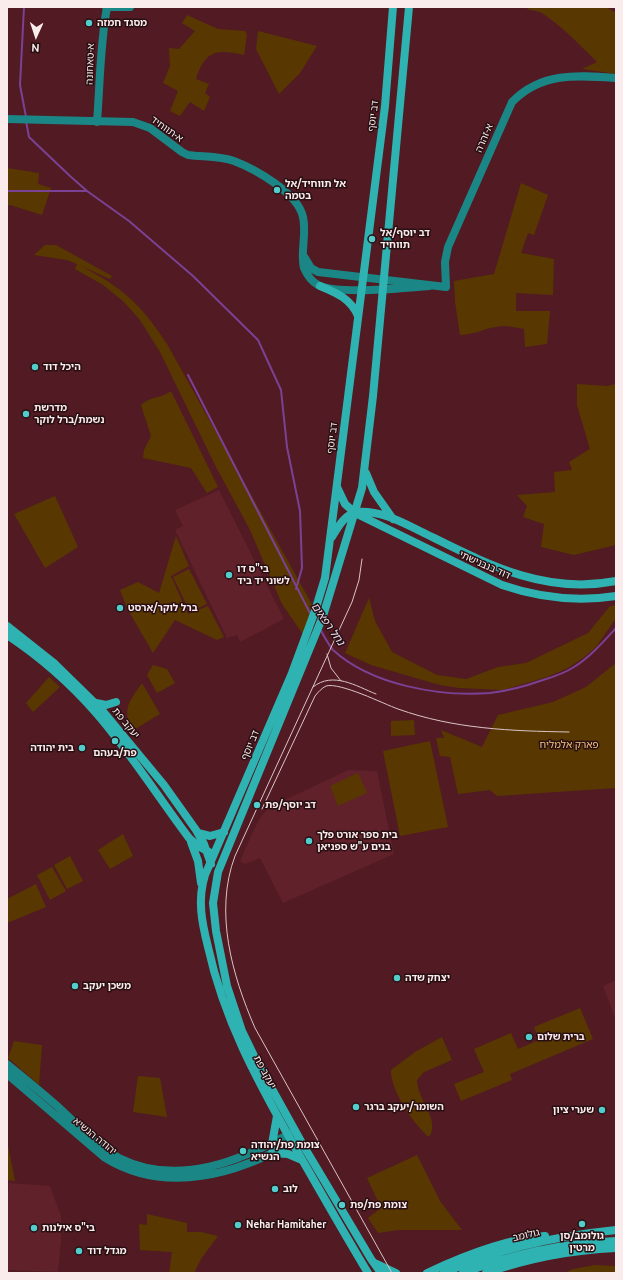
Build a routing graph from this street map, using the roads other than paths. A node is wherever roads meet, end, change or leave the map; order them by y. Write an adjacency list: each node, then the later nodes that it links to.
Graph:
1 (106, 7): 2 (street); 7 (street, א-טאחונה)
2 (130, 7)
3 (393, 7): 10 (main road, דב יוסף)
4 (409, 7): 11 (main road, דב יוסף)
5 (616, 78): 13 (street, א-זהרה)
6 (7, 119): 7 (street, א-תווחיד)
7 (97, 122): 8 (street, א-תווחיד)
8 (304, 253): 9 (street); 12 (street, א-תווחיד)
9 (328, 273): 10 (street); 12 (street)
10 (363, 276): 11 (street); 14 (main road, דב יוסף)
11 (384, 279): 13 (street); 15 (main road, דב יוסף)
12 (320, 286): 14 (street); 16 (main road)
13 (429, 286): 15 (street)
14 (362, 289): 15 (street); 16 (main road, דב יוסף)
15 (383, 289): 17 (main road, דב יוסף)
16 (358, 317): 18 (main road, דב יוסף)
17 (366, 472): 19 (main road, דב יוסף); 20 (main road)
18 (336, 486): 19 (main road, דוד בנבנישתי); 21 (main road, דב יוסף)
19 (355, 513): 20 (main road, דוד בנבנישתי); 21 (main road); 23 (main road, דוד בנבנישתי); 26 (main road, דב יוסף)
20 (393, 519): 22 (main road, דוד בנבנישתי)
21 (331, 539): 26 (main road, דב יוסף)
22 (616, 581)
23 (616, 596)
24 (7, 626): 28 (main road, יעקב פת)
25 (7, 635): 31 (main road, יעקב פת)
26 (306, 647): 30 (main road, דב יוסף); 32 (main road, דב יוסף)
27 (116, 702): 28 (main road)
28 (96, 703): 29 (main road, יעקב פת)
29 (198, 832): 30 (main road); 33 (main road, יעקב פת)
30 (224, 832): 34 (main road, דב יוסף)
31 (188, 836): 33 (main road, יעקב פת); 37 (main road)
32 (231, 841): 34 (main road); 36 (main road, יעקב פת)
33 (207, 851): 34 (main road); 35 (main road, יעקב פת)
34 (216, 851): 35 (main road, יעקב פת)
35 (211, 863): 36 (main road, יעקב פת); 37 (main road, יעקב פת)
36 (215, 885): 41 (main road, יעקב פת)
37 (202, 890): 40 (main road, יעקב פת)
38 (7, 1064): 42 (street, יהודה הנשיא)
39 (7, 1074): 43 (street, יהודה הנשיא)
40 (277, 1116): 41 (main road, יעקב פת); 42 (main road)
41 (294, 1137): 42 (street, יהודה הנשיא); 43 (street, יהודה הנשיא); 44 (main road, יעקב פת); 49 (main road, יעקב פת)
42 (272, 1144)
43 (272, 1153): 44 (main road)
44 (302, 1160): 50 (main road, יעקב פת)
45 (616, 1230): 46 (main road, גולומב)
46 (576, 1235): 53 (main road); 54 (main road, גולומב)
47 (616, 1241): 55 (main road, גולומב)
48 (616, 1248): 56 (main road)
49 (371, 1259): 51 (main road, יעקב פת); 52 (main road)
50 (367, 1272)
51 (381, 1273)
52 (396, 1273)
53 (427, 1273)
54 (444, 1273)
55 (463, 1273)
56 (486, 1273)

